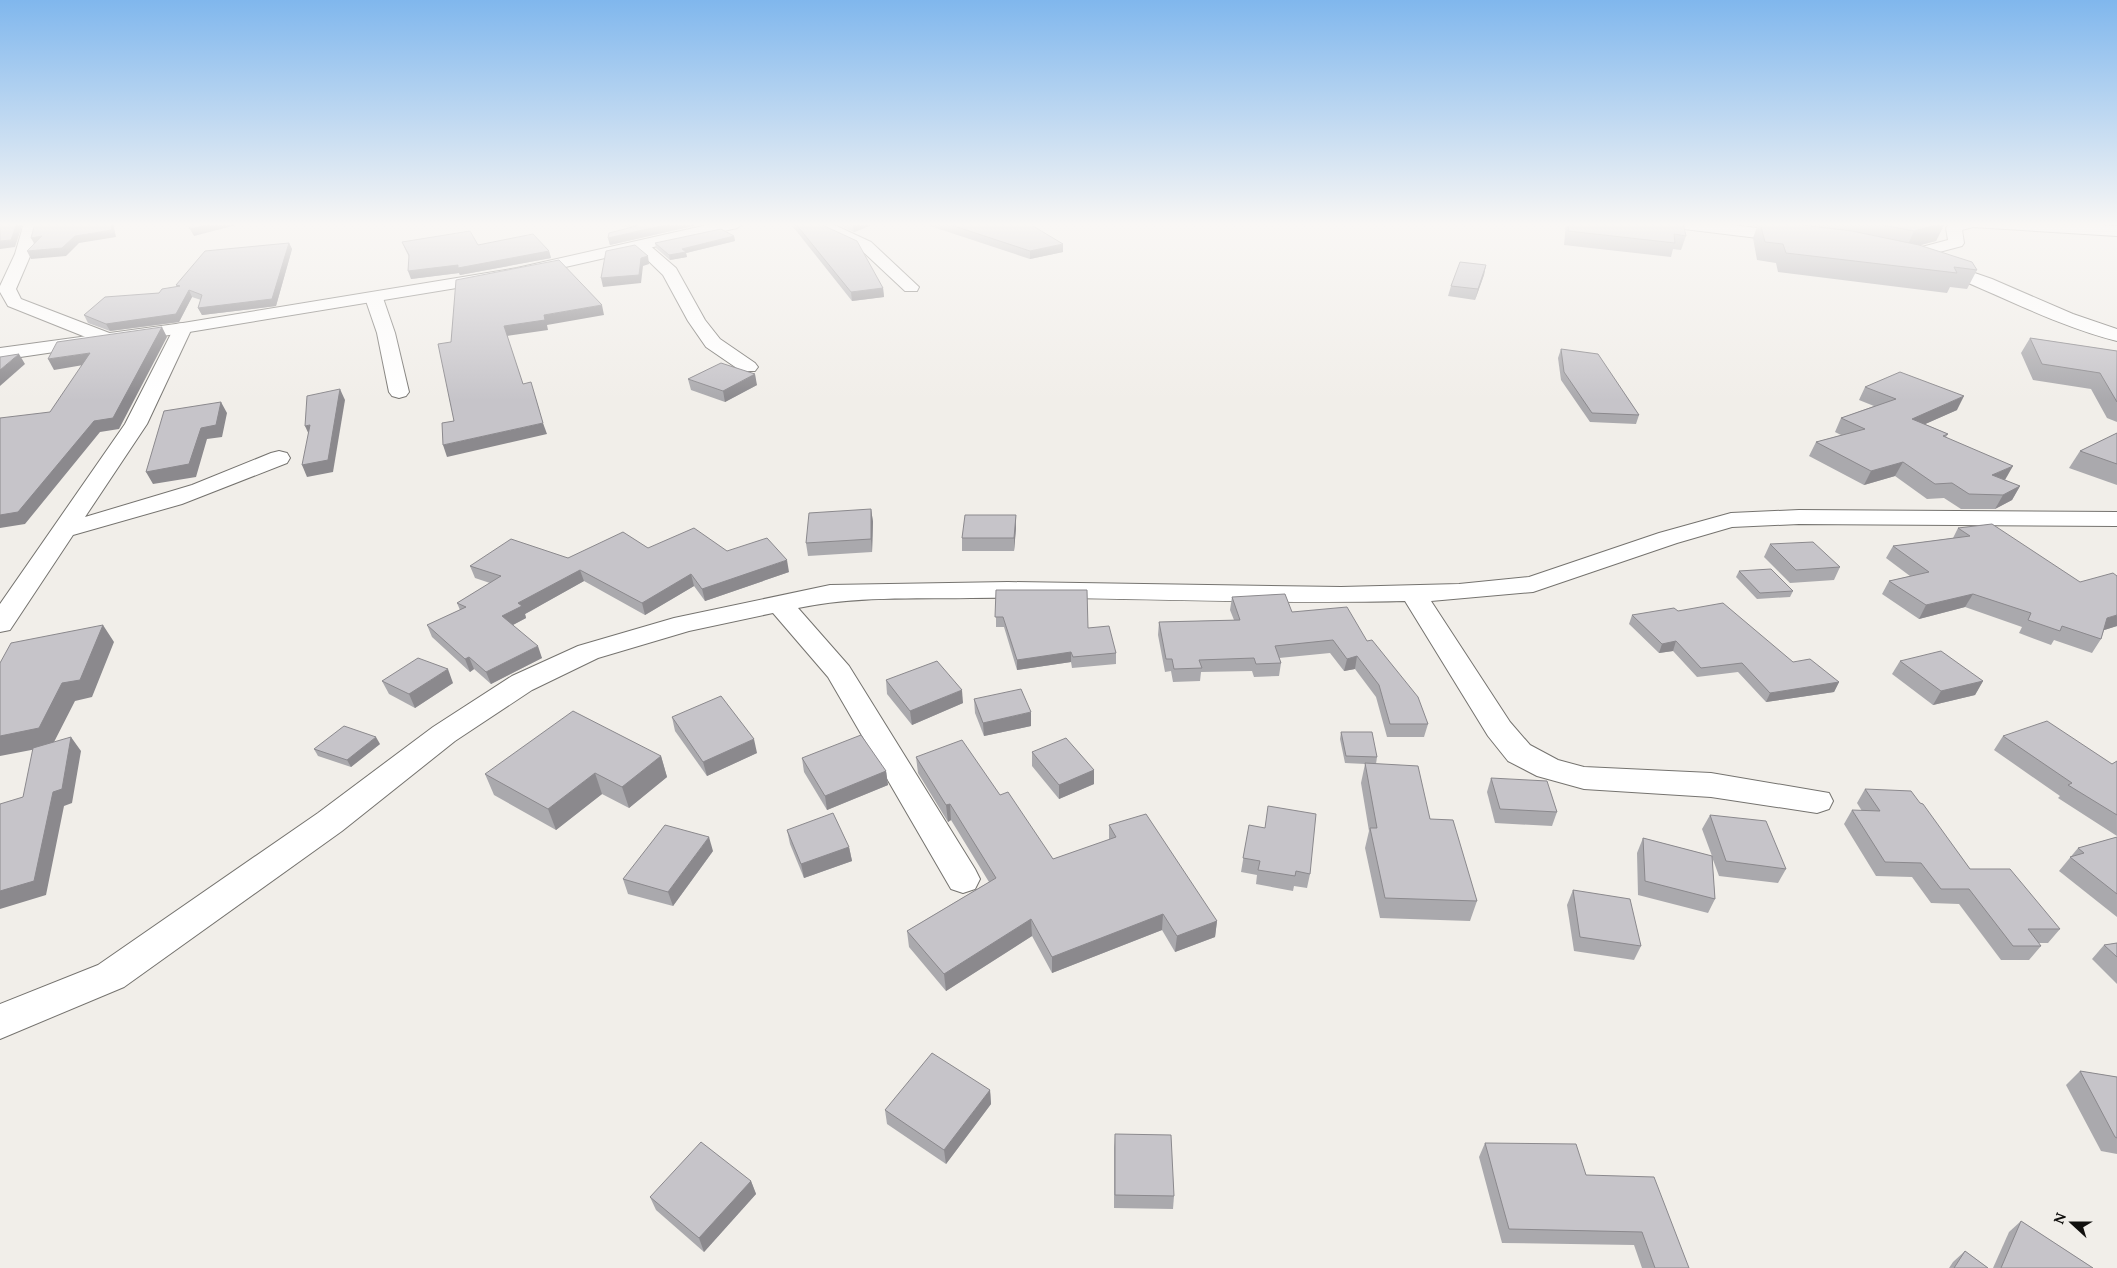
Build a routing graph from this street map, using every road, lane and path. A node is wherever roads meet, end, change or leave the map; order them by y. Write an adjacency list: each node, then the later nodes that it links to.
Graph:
1 (9, 282): 10 (street)
2 (464, 282): 7 (street)
3 (676, 282): 12 (street)
4 (906, 282): 6 (street)
5 (1981, 282): 9 (street)
6 (911, 287)
7 (374, 298): 8 (street); 13 (street)
8 (183, 328): 10 (street); 16 (street)
9 (2117, 335)
10 (105, 338): 11 (street)
11 (0, 354)
12 (748, 367)
13 (399, 392)
14 (279, 458): 16 (street)
15 (2117, 519): 17 (street)
16 (64, 530): 19 (street)
17 (1413, 593): 18 (street); 20 (street)
18 (779, 604): 21 (street); 22 (street)
19 (0, 624)
20 (1817, 801)
21 (963, 879)
22 (0, 1022)

